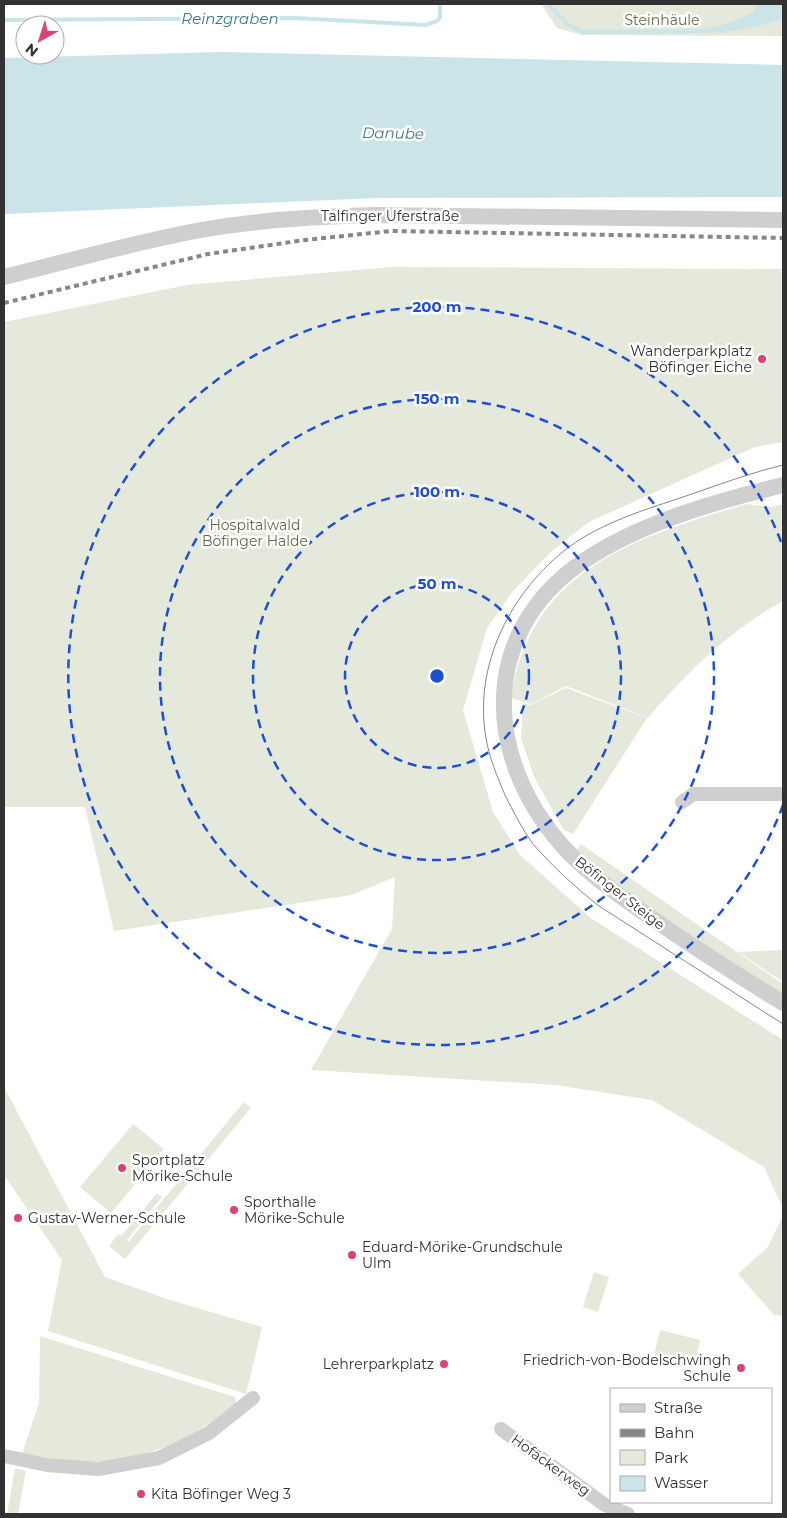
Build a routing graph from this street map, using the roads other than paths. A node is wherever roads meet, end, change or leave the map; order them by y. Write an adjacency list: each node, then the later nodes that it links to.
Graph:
1 (783, 220): 2 (street, Talfinger Uferstraße)
2 (4, 277)
3 (783, 485): 6 (street, Böfinger Steige)
4 (783, 794): 5 (street)
5 (682, 802)
6 (783, 1003)
7 (253, 1398): 9 (street)
8 (501, 1429): 10 (street, Hofäckerweg)
9 (4, 1456)
10 (628, 1514)

